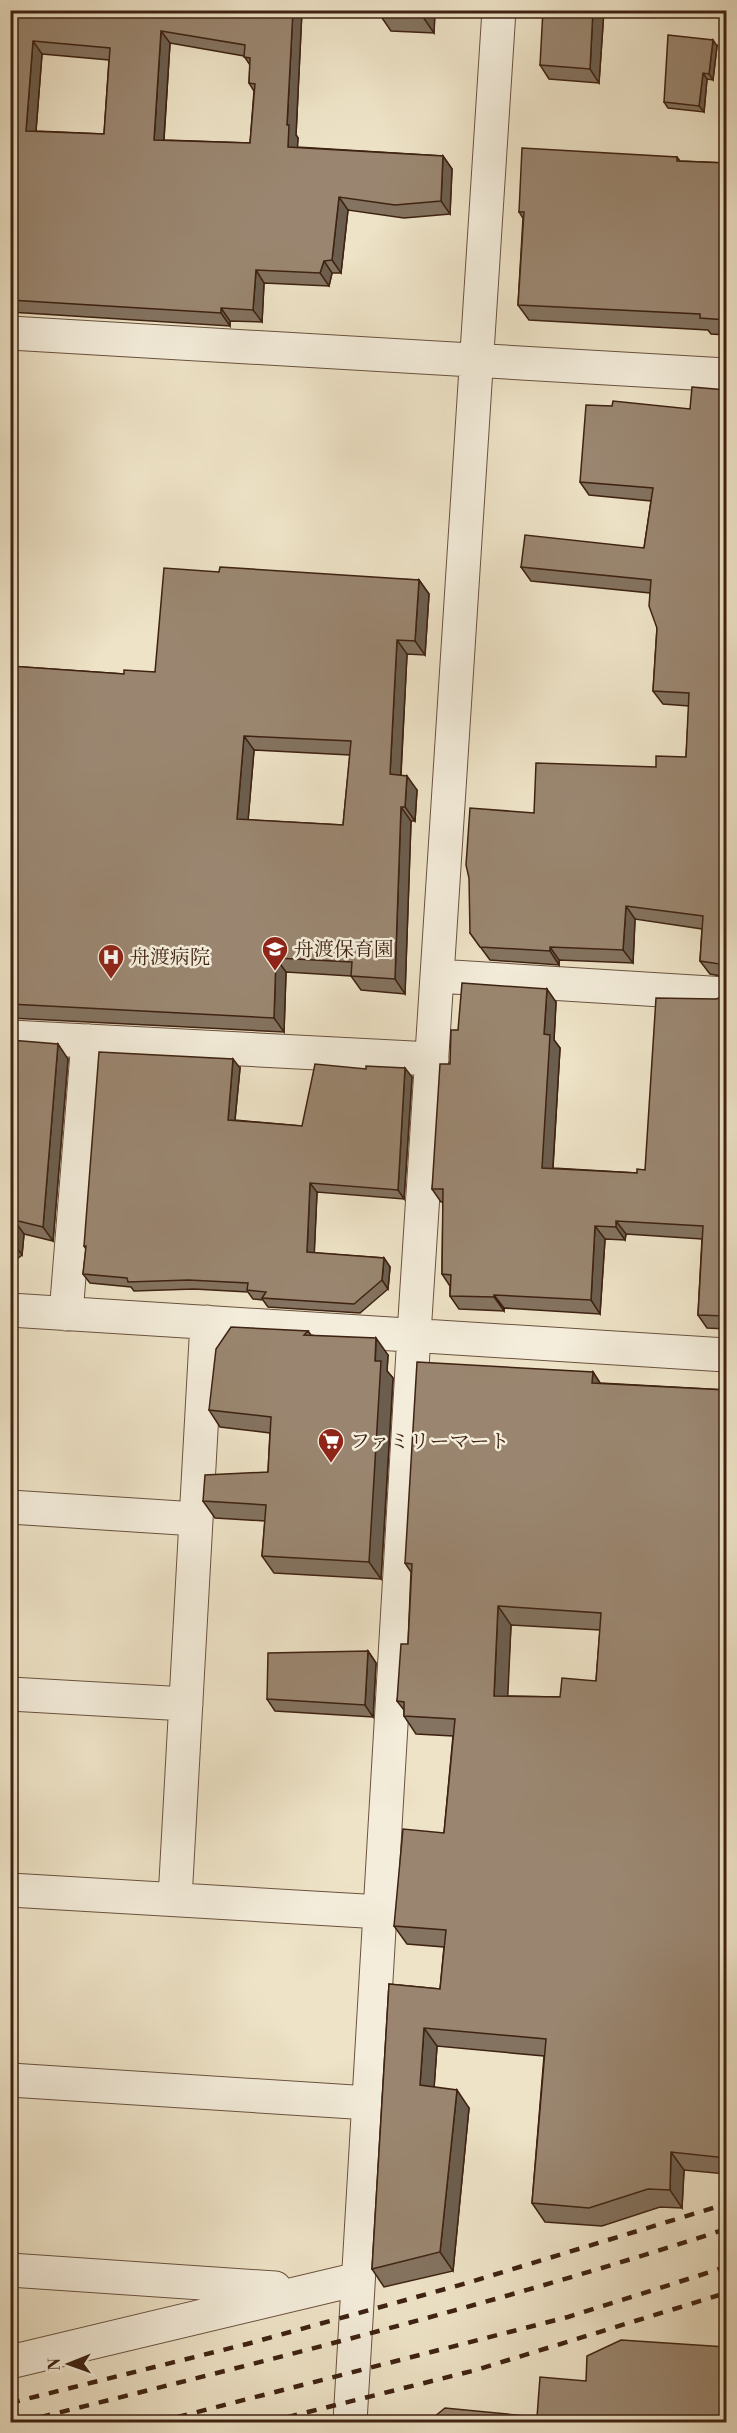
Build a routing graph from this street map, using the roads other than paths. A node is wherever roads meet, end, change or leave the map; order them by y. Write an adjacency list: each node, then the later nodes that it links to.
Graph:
1 (498, 10): 3 (street)
2 (10, 333): 3 (street)
3 (477, 359): 4 (street); 5 (street)
4 (726, 375)
5 (437, 976): 6 (street); 9 (street)
6 (726, 994)
7 (10, 1037): 8 (street)
8 (88, 1041): 9 (street); 11 (street)
9 (432, 1059): 13 (street)
10 (10, 1310): 11 (street)
11 (66, 1314): 12 (street)
12 (207, 1322): 13 (street); 16 (street)
13 (414, 1334): 14 (street); 21 (street)
14 (726, 1355)
15 (10, 1507): 16 (street)
16 (196, 1519): 18 (street)
17 (10, 1694): 18 (street)
18 (186, 1704): 20 (street)
19 (10, 1890): 20 (street)
20 (175, 1899): 21 (street)
21 (381, 1912): 23 (street)
22 (10, 2080): 23 (street)
23 (369, 2103): 25 (street)
24 (10, 2270): 26 (street)
25 (358, 2279): 26 (street); 28 (street)
26 (307, 2290): 27 (street)
27 (10, 2362)
28 (350, 2422)

